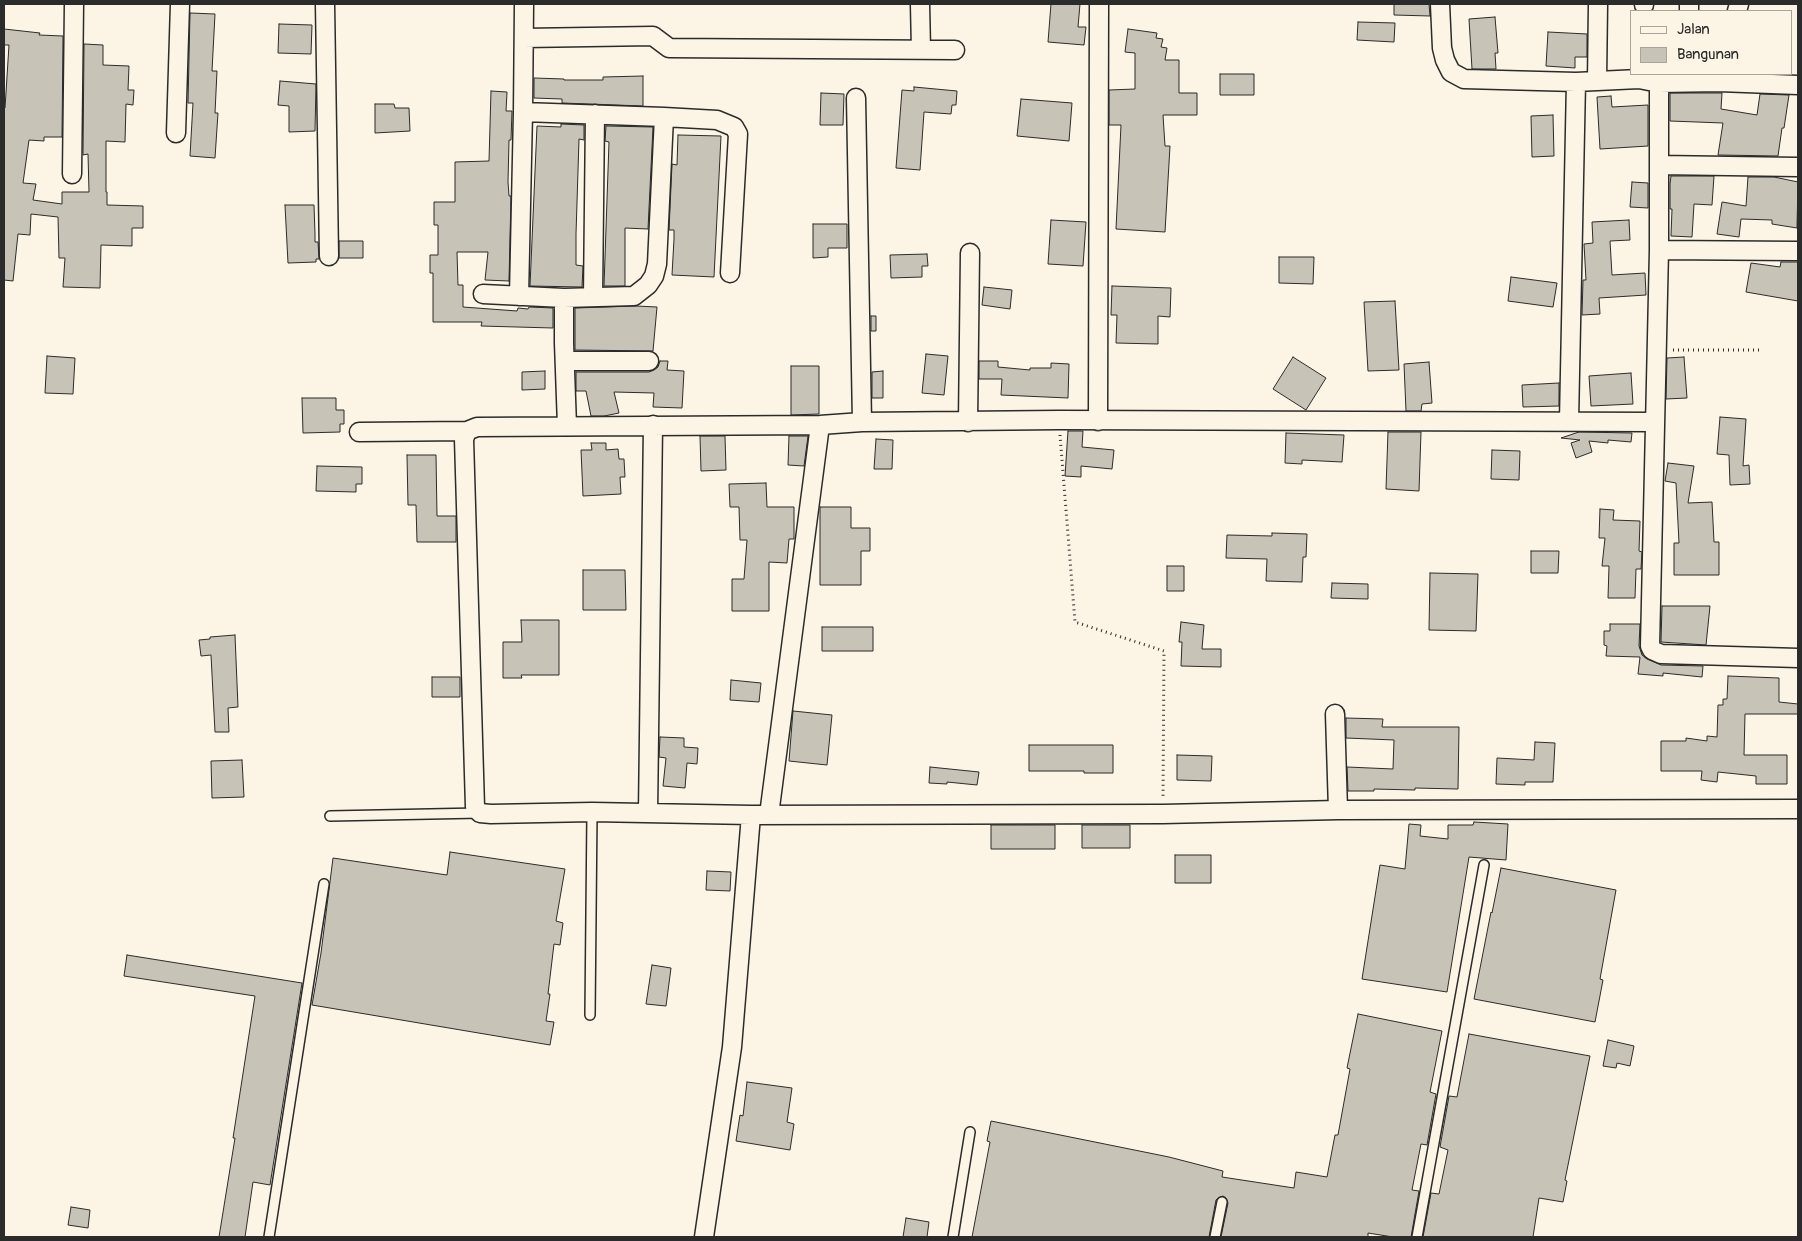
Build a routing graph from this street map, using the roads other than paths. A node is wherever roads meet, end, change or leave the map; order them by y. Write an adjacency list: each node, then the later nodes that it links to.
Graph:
1 (74, 4): 25 (street)
2 (180, 4): 22 (street)
3 (325, 4): 29 (street)
4 (524, 4): 9 (street)
5 (920, 4): 10 (street)
6 (1100, 4): 37 (street)
7 (1440, 4): 14 (street)
8 (1598, 4): 15 (street)
9 (524, 38): 10 (street); 19 (street)
10 (921, 50): 11 (street)
11 (955, 50)
12 (1686, 78): 13 (street); 16 (street)
13 (1720, 78): 17 (street)
14 (1576, 82): 15 (street); 38 (street)
15 (1597, 82): 16 (street)
16 (1660, 83): 23 (street)
17 (1798, 86)
18 (856, 98): 39 (street)
19 (523, 112): 20 (street); 32 (street)
20 (595, 114): 21 (street); 33 (street)
21 (664, 116): 30 (street); 33 (street)
22 (176, 132)
23 (1659, 165): 24 (street); 26 (street)
24 (1798, 166)
25 (72, 174)
26 (1659, 250): 27 (street); 41 (street)
27 (1798, 251)
28 (970, 253): 40 (street)
29 (328, 256)
30 (730, 273)
31 (483, 294): 32 (street)
32 (519, 296): 34 (street)
33 (593, 297): 34 (street)
34 (564, 298): 35 (street)
35 (565, 361): 36 (street); 44 (street)
36 (648, 361)
37 (1098, 421): 38 (street); 40 (street)
38 (1569, 421): 41 (street)
39 (862, 422): 40 (street); 43 (street)
40 (968, 422)
41 (1655, 422): 47 (street)
42 (653, 425): 43 (street); 44 (street); 53 (street)
43 (820, 425): 55 (street)
44 (568, 426): 45 (street)
45 (467, 431): 46 (street); 52 (street)
46 (359, 432)
47 (1798, 658)
48 (1335, 714): 50 (street)
49 (1798, 809): 50 (street)
50 (1338, 810): 55 (street)
51 (592, 812): 52 (street); 53 (street); 59 (lane)
52 (480, 813): 56 (lane)
53 (648, 813): 54 (street)
54 (751, 815): 55 (street); 63 (street)
55 (769, 815)
56 (330, 816)
57 (1484, 865): 66 (lane)
58 (324, 884): 62 (lane)
59 (590, 1014)
60 (970, 1132): 64 (lane)
61 (1222, 1202): 65 (lane)
62 (270, 1237)
63 (704, 1237)
64 (953, 1237)
65 (1215, 1237)
66 (1417, 1237)

